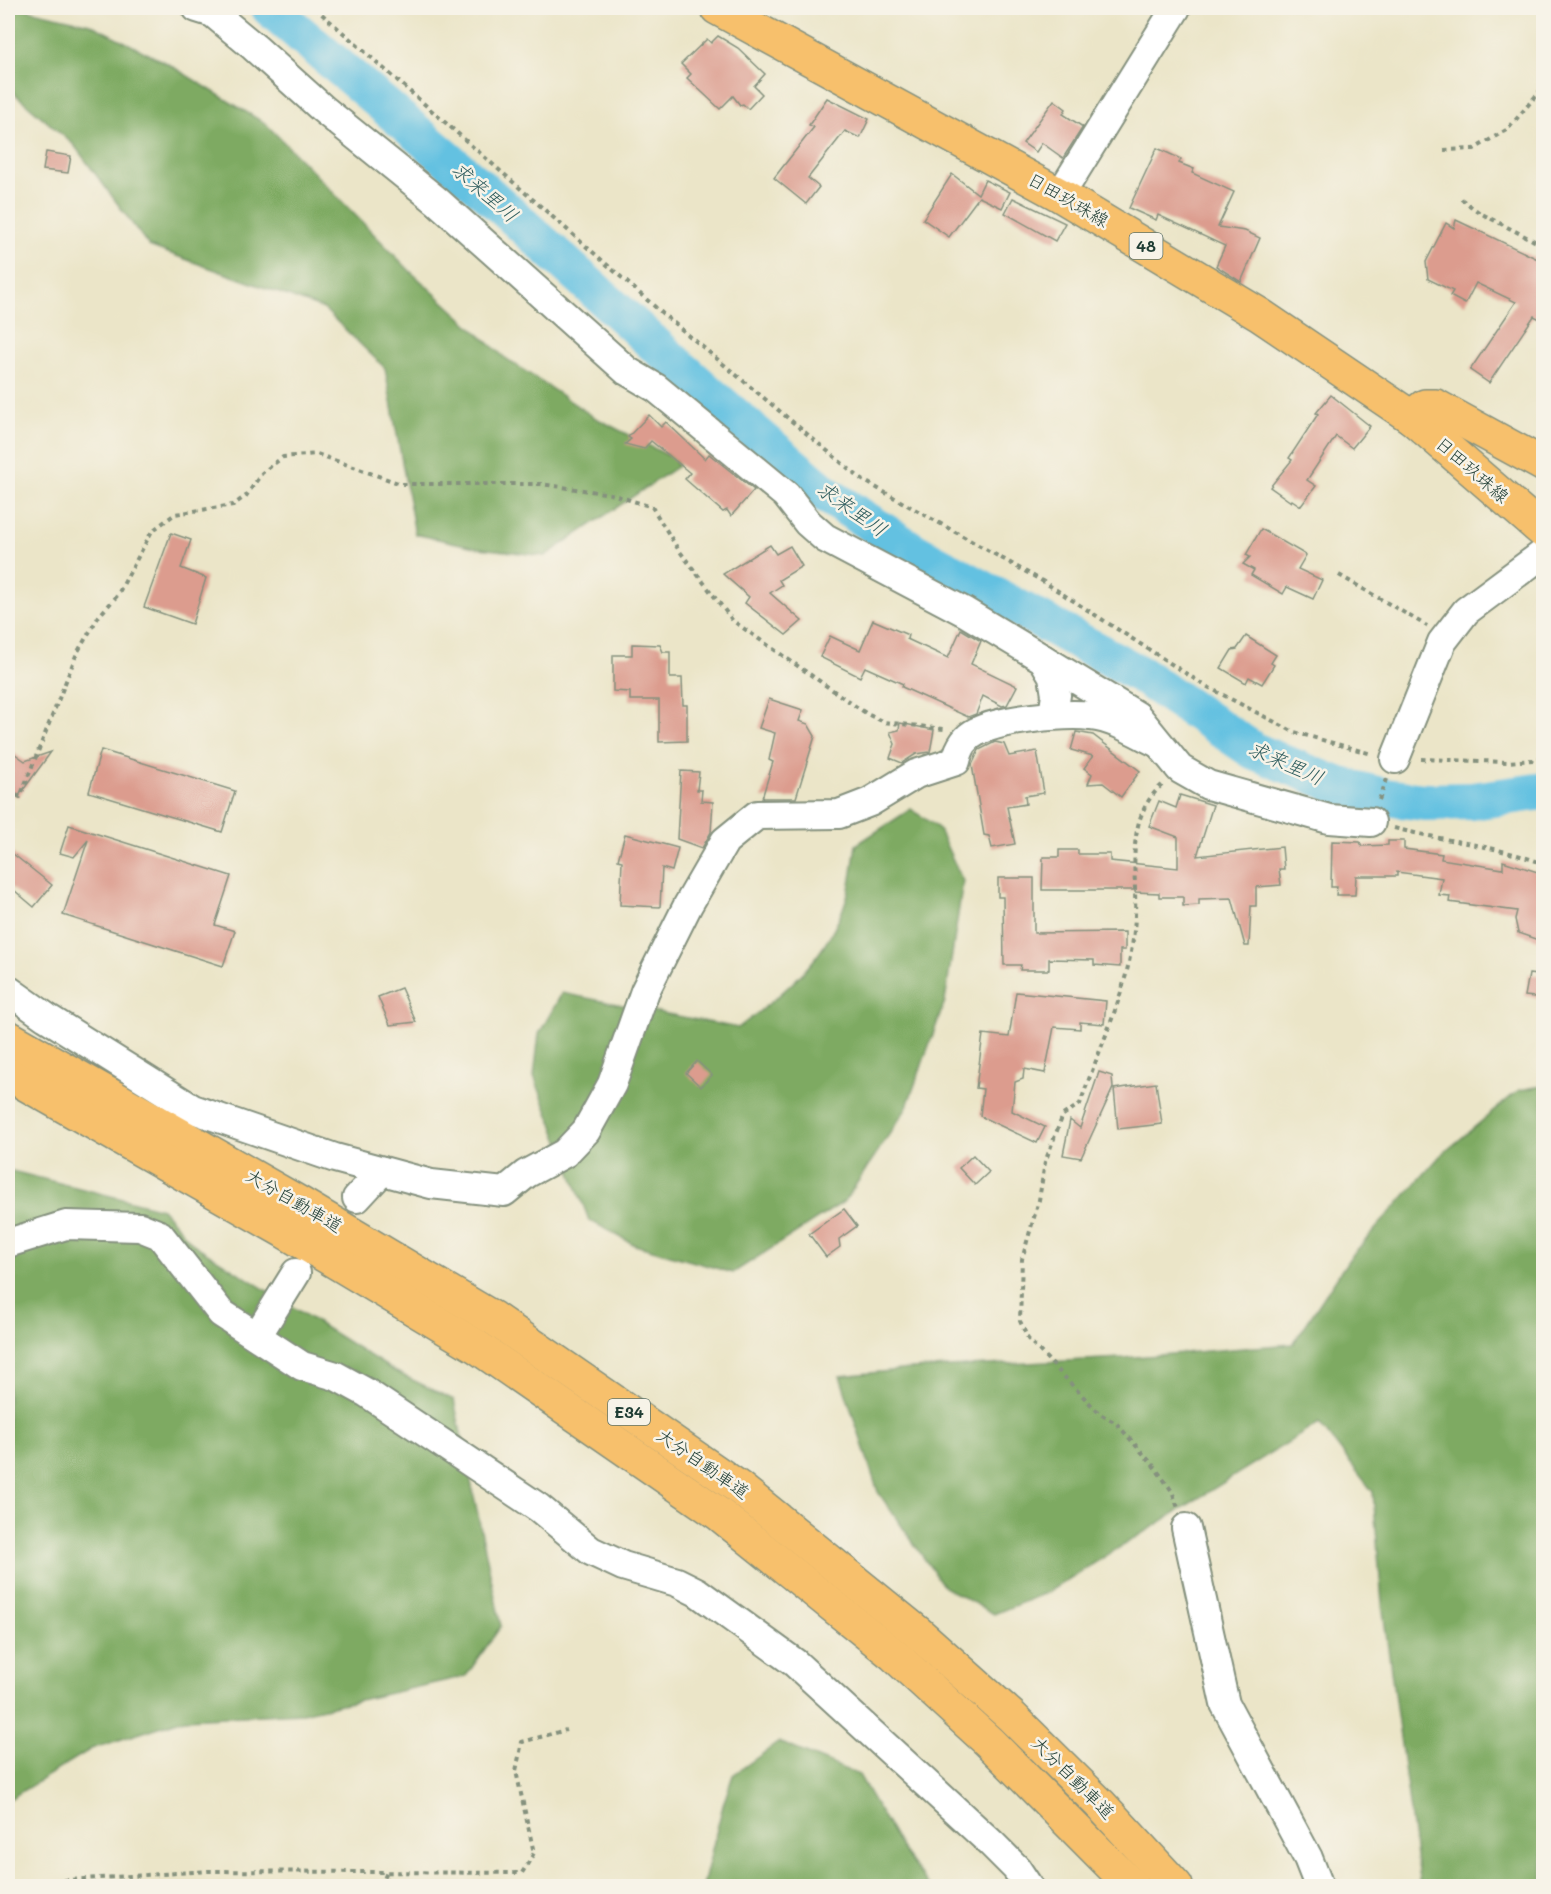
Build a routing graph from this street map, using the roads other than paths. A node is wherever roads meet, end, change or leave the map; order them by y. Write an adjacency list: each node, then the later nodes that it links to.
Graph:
1 (197, 8): 9 (street)
2 (717, 8): 4 (main road, 日田玖珠線 / 48)
3 (1176, 8): 4 (street)
4 (1060, 195): 5 (main road, 日田玖珠線 / 48)
5 (1411, 417): 6 (main road); 7 (main road, 日田玖珠線 / 48)
6 (1544, 465)
7 (1544, 532)
8 (1544, 553): 12 (street)
9 (1043, 659): 10 (street); 11 (street)
10 (1053, 716): 11 (street); 17 (street)
11 (1156, 742): 13 (street)
12 (1395, 759)
13 (1375, 812)
14 (8, 990): 17 (street)
15 (8, 1037): 25 (main road, 大分自動車道 / E34)
16 (8, 1074): 24 (main road, 大分自動車道 / E34)
17 (382, 1171): 18 (street)
18 (357, 1198)
19 (8, 1243): 21 (street)
20 (296, 1273): 21 (street)
21 (257, 1336): 23 (street)
22 (1186, 1528): 26 (street)
23 (1028, 1887)
24 (1132, 1887)
25 (1176, 1887)
26 (1319, 1887)

